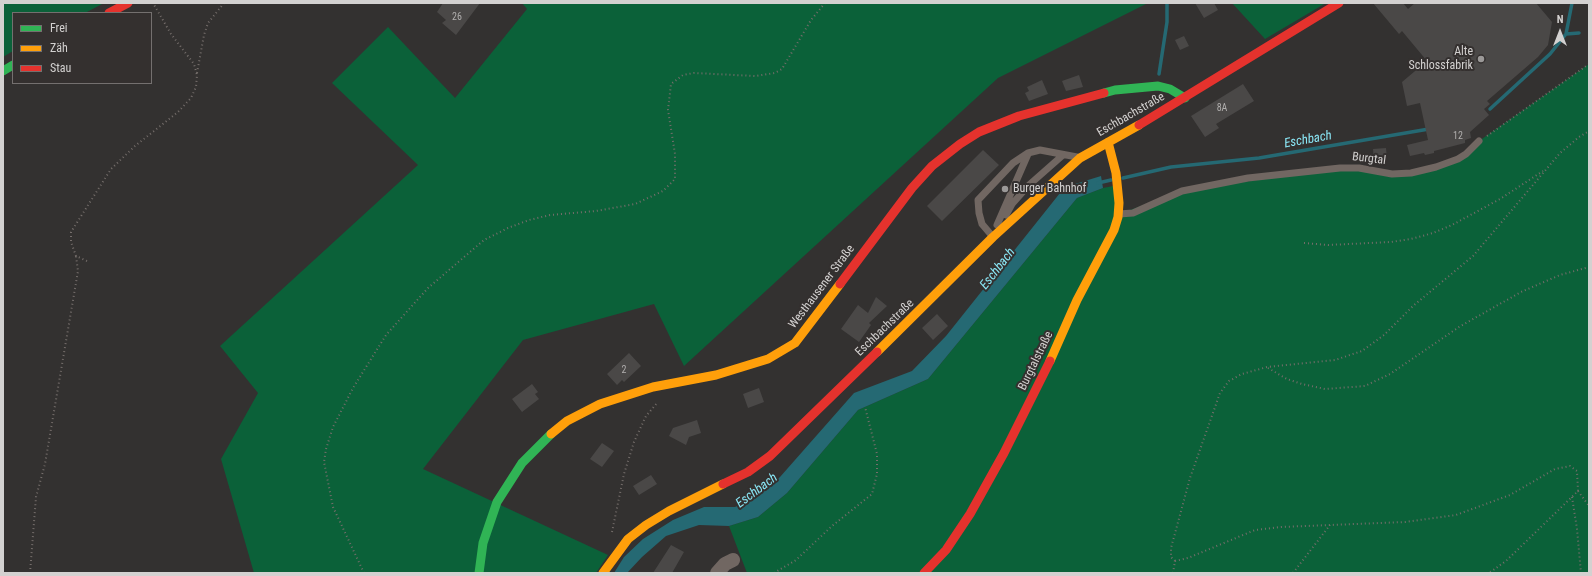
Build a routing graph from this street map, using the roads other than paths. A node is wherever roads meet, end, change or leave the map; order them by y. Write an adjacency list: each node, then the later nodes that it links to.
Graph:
1 (128, 3): 3 (main road)
2 (1339, 3): 6 (main road)
3 (111, 12)
4 (12, 66): 5 (main road)
5 (3, 71)
6 (1185, 98): 8 (main road, Eschbachstraße); 15 (main road, Westhausener Straße)
7 (1479, 141): 12 (lane, Burgtal)
8 (1108, 142): 11 (main road, Eschbachstraße); 12 (main road, Burgtalstraße)
9 (1028, 153): 10 (lane); 13 (lane); 13 (lane)
10 (1063, 155): 11 (lane); 13 (lane)
11 (1080, 158): 13 (main road, Eschbachstraße)
12 (1119, 214): 18 (main road, Burgtalstraße)
13 (993, 237): 16 (main road, Eschbachstraße)
14 (732, 560): 17 (street)
15 (479, 573)
16 (603, 573)
17 (717, 573)
18 (924, 573)

